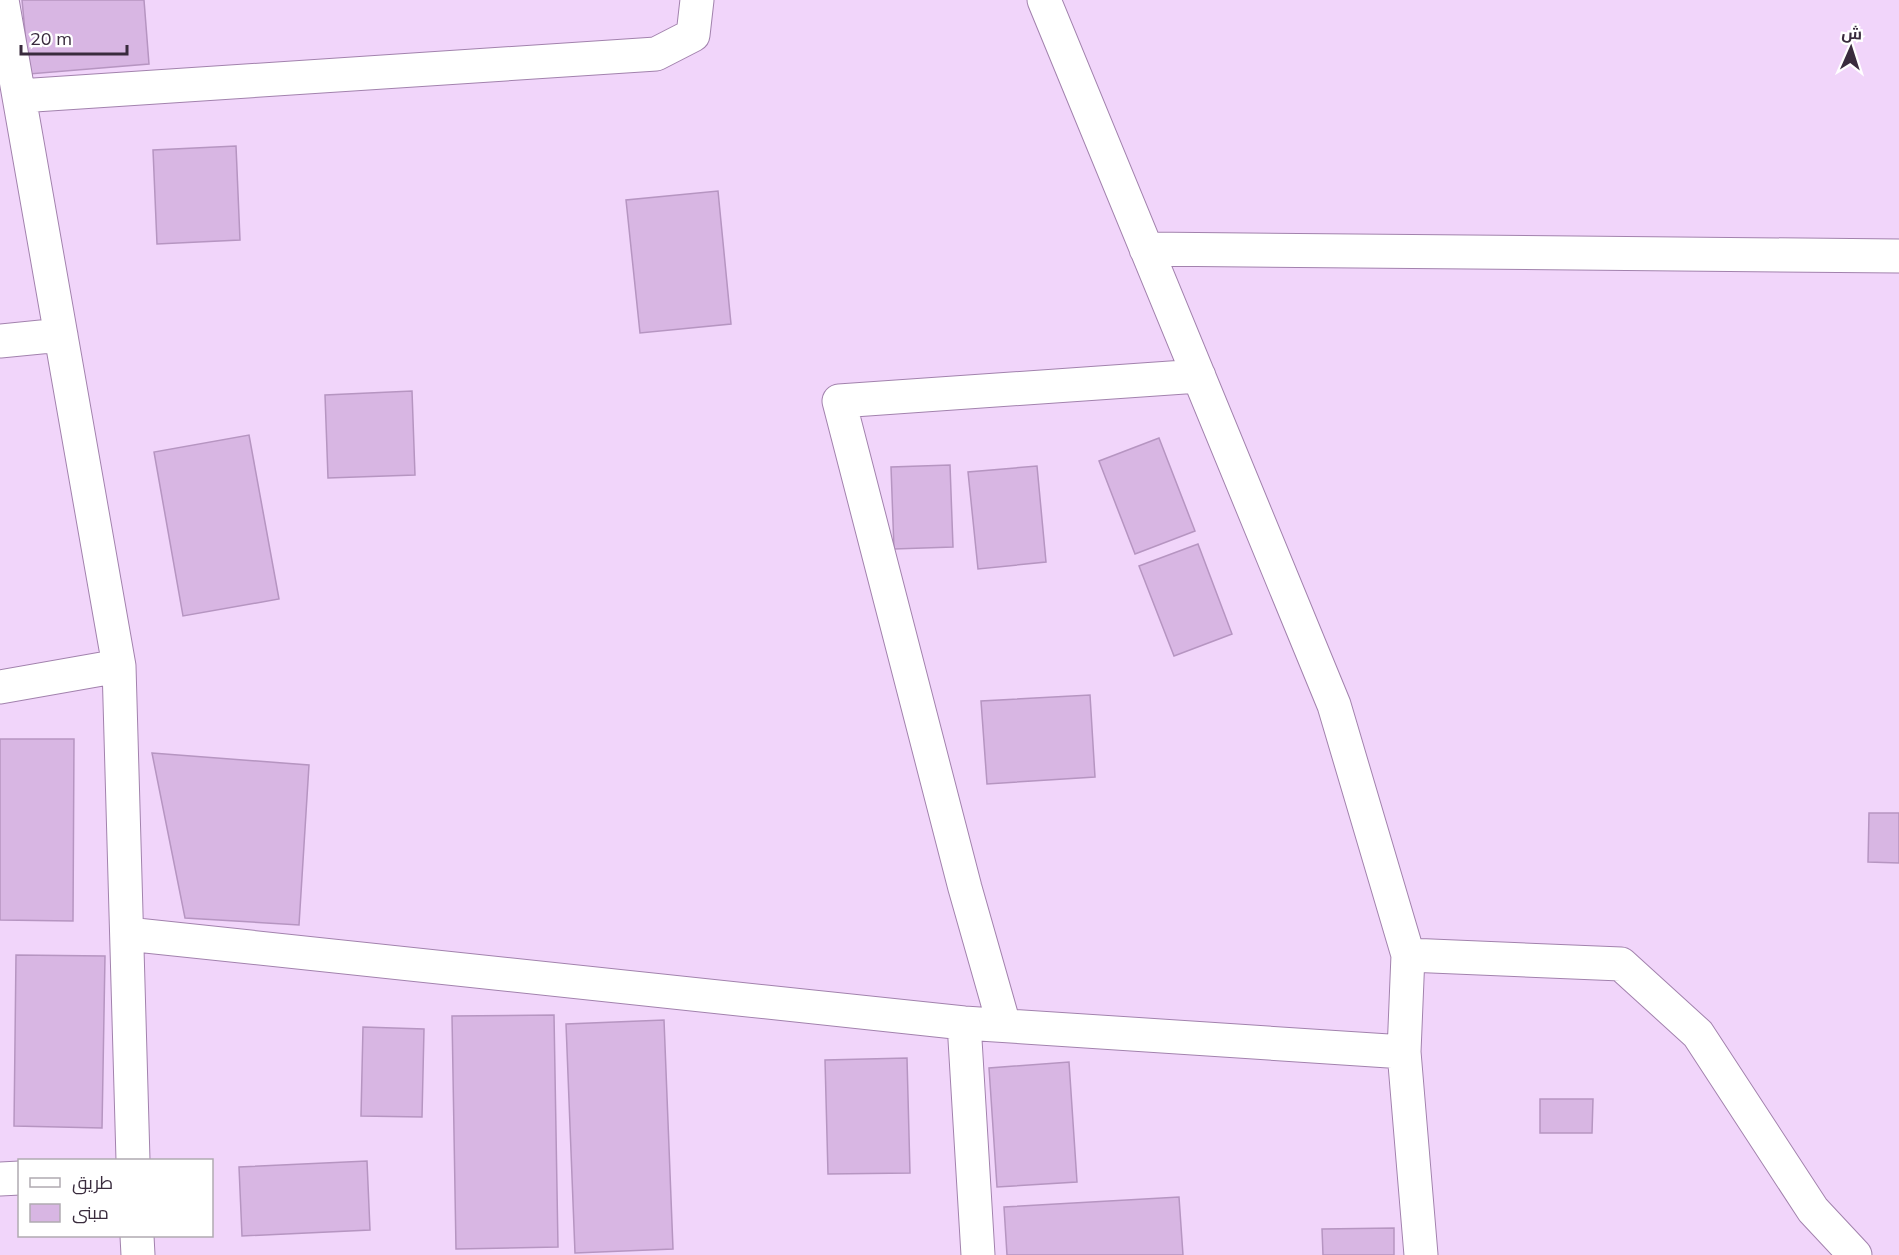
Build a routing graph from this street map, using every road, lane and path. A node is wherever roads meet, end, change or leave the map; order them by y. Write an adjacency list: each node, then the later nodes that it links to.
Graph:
1 (2, 0): 4 (street)
2 (698, 0): 4 (street)
3 (1044, 0): 5 (street)
4 (19, 96): 7 (street)
5 (1146, 249): 6 (street); 9 (street)
6 (1899, 256)
7 (61, 335): 8 (street); 10 (street)
8 (0, 341)
9 (1199, 376): 13 (street); 15 (street)
10 (119, 666): 11 (street); 12 (street)
11 (0, 687)
12 (127, 934): 14 (street); 17 (street)
13 (1408, 954): 16 (street); 24 (street)
14 (964, 1023): 15 (street); 22 (street)
15 (1004, 1025): 16 (street)
16 (1404, 1052): 23 (street)
17 (133, 1159)
18 (18, 1178): 19 (street)
19 (0, 1179)
20 (137, 1237): 21 (street)
21 (138, 1255)
22 (978, 1255)
23 (1421, 1255)
24 (1855, 1255)

